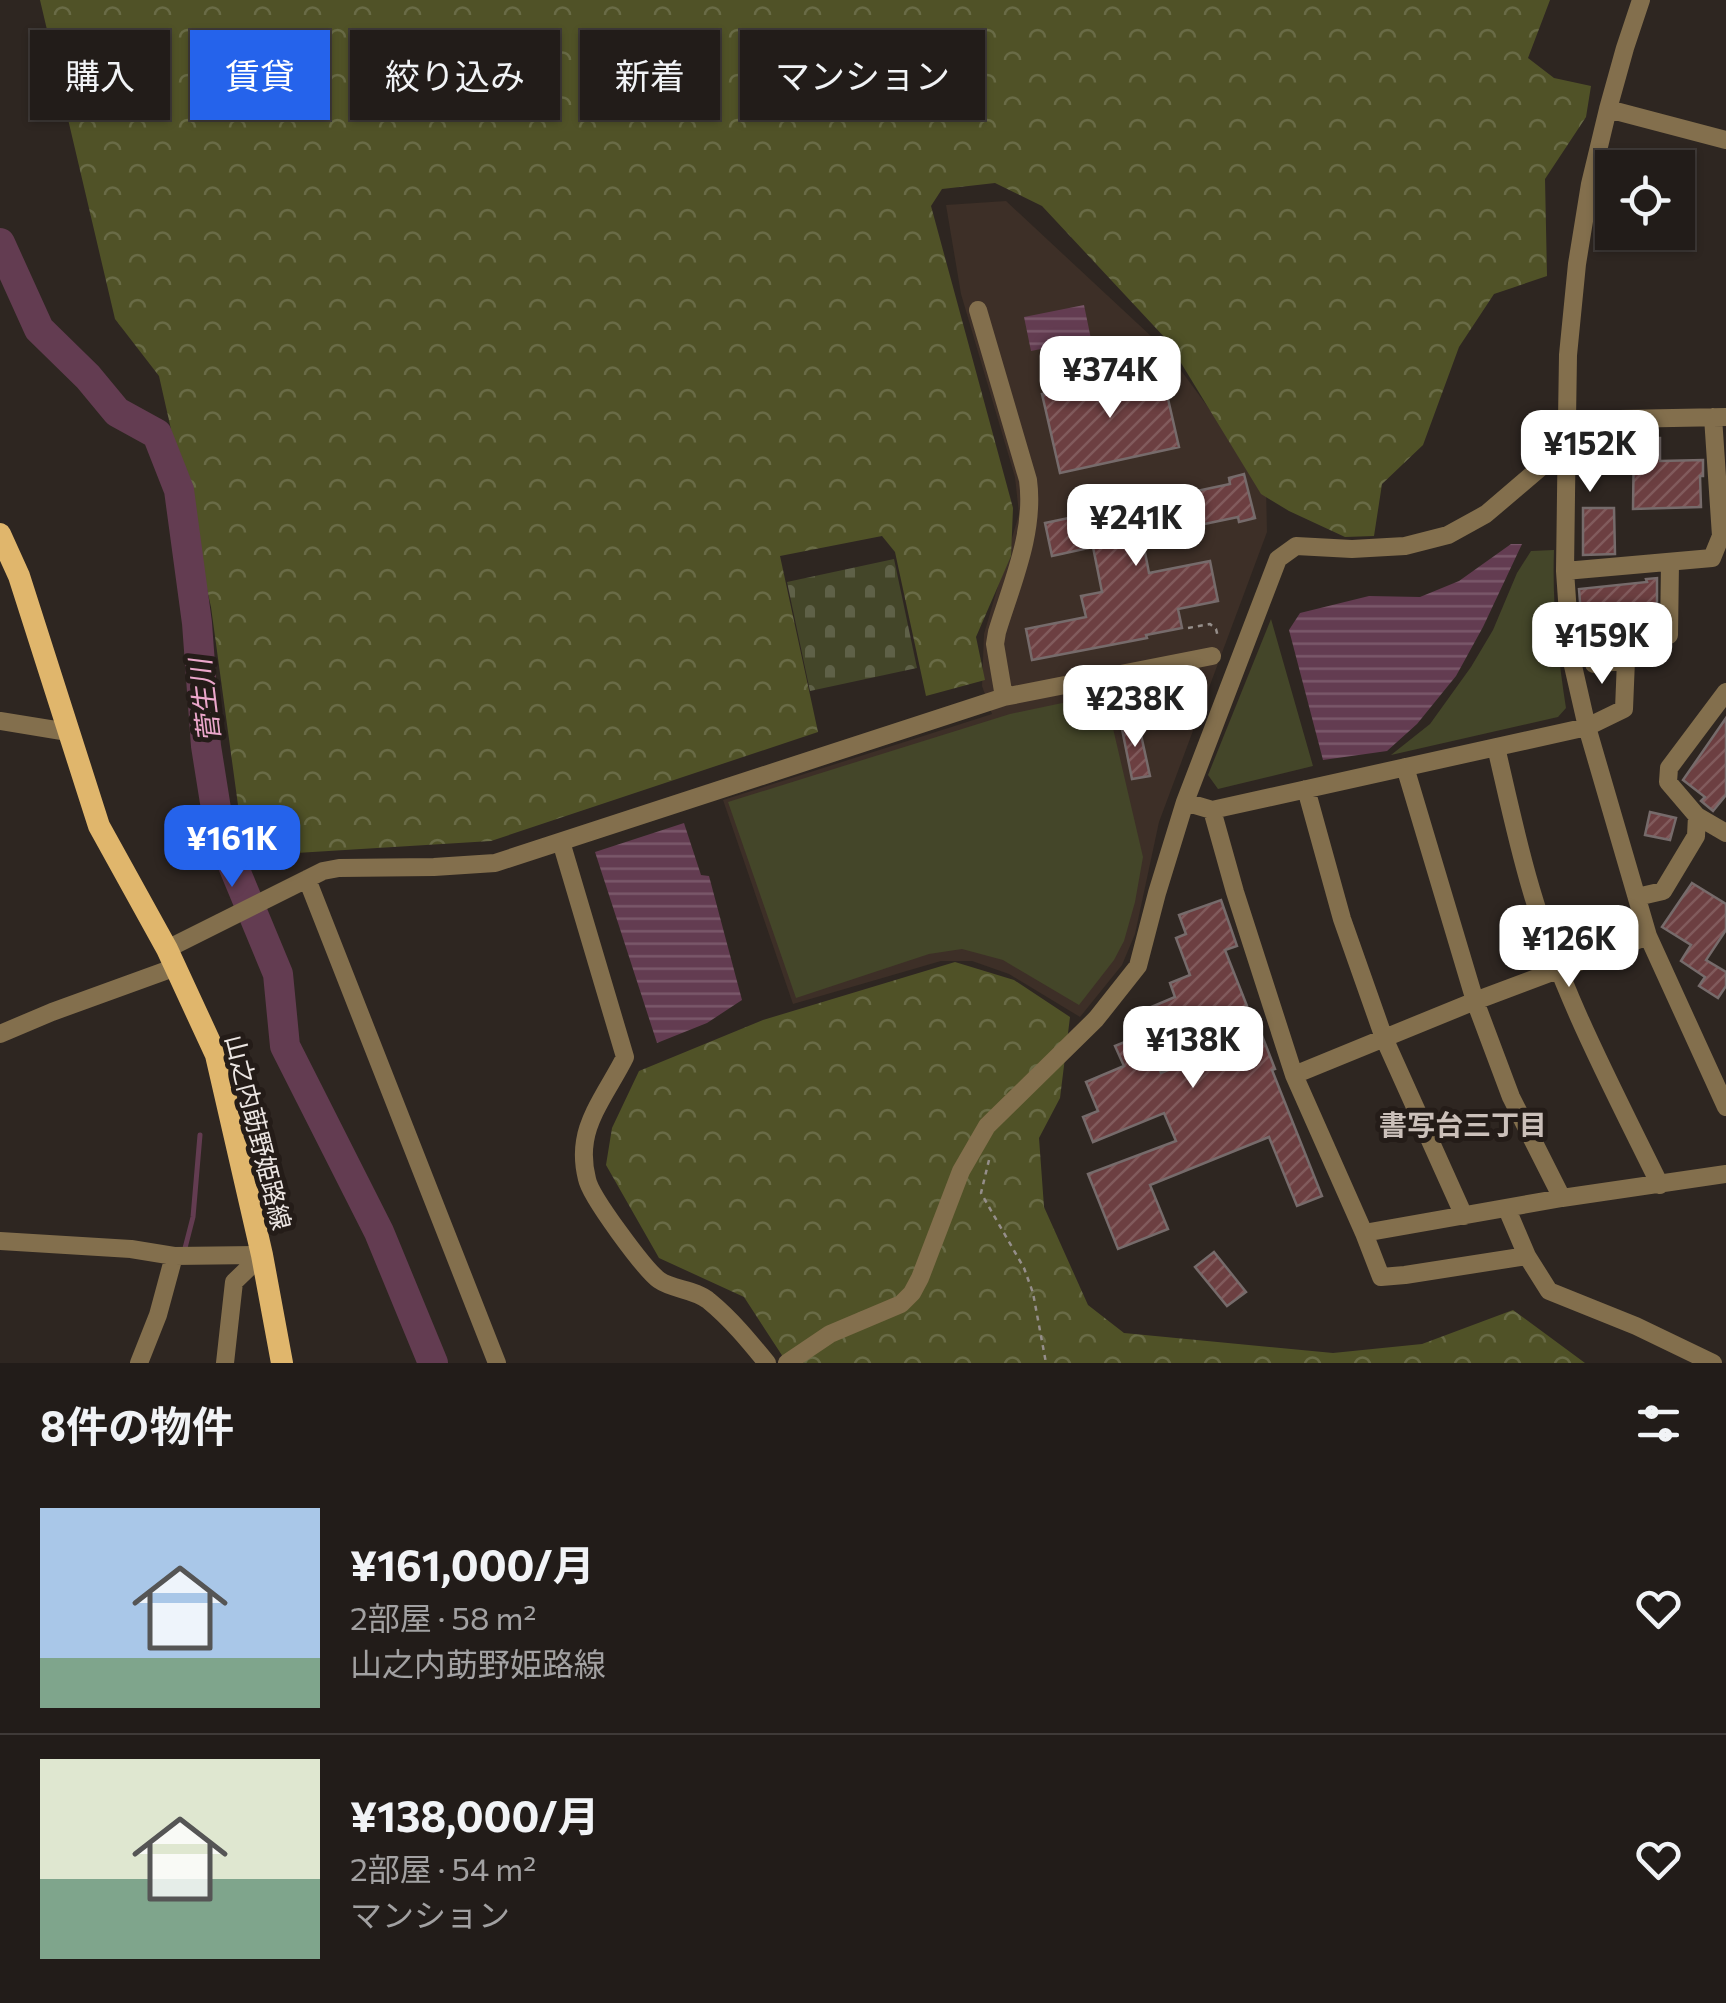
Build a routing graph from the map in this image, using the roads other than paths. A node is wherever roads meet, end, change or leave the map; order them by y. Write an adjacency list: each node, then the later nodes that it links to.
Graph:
1 (1642, 0): 2 (street)
2 (1608, 109): 3 (street); 6 (street)
3 (1726, 140)
4 (978, 310): 16 (street)
5 (1720, 417): 6 (street); 9 (street)
6 (1567, 420): 7 (street)
7 (1567, 446): 11 (street); 23 (street)
8 (0, 534): 19 (main road, 山之内莇野姫路線)
9 (1724, 536): 10 (street)
10 (1670, 562): 11 (street); 13 (street)
11 (1565, 571): 14 (street)
12 (1214, 649): 16 (street)
13 (1592, 652): 14 (street); 18 (street)
14 (1571, 657): 18 (street)
15 (1726, 692): 25 (street)
16 (1004, 697): 27 (street)
17 (0, 721): 19 (street)
18 (1587, 727): 20 (street); 29 (street)
19 (68, 732): 31 (main road, 山之内莇野姫路線)
20 (1496, 747): 21 (street); 32 (street)
21 (1405, 767): 22 (street); 33 (street)
22 (1306, 789): 24 (street); 35 (street)
23 (1185, 802): 24 (street); 53 (street)
24 (1212, 810): 36 (street)
25 (1696, 816): 26 (street); 29 (street)
26 (1726, 832)
27 (556, 843): 28 (street); 52 (street)
28 (303, 880): 31 (street); 51 (street)
29 (1636, 897): 30 (street)
30 (1648, 936): 32 (street); 37 (street)
31 (176, 952): 34 (street); 45 (main road, 山之内莇野姫路線)
32 (1560, 969): 33 (street); 39 (street)
33 (1475, 1001): 35 (street); 40 (street)
34 (0, 1034)
35 (1384, 1038): 36 (street); 42 (street)
36 (1294, 1075): 43 (street)
37 (1726, 1107)
38 (1726, 1174): 39 (street)
39 (1660, 1185): 40 (street)
40 (1562, 1198): 41 (street)
41 (1507, 1209): 42 (street); 47 (street)
42 (1464, 1216): 43 (street)
43 (1364, 1233): 47 (street)
44 (0, 1242): 46 (street)
45 (262, 1255): 46 (street); 49 (street); 50 (main road, 山之内莇野姫路線)
46 (174, 1256): 48 (street)
47 (1527, 1256): 54 (street)
48 (139, 1363)
49 (225, 1363)
50 (282, 1363)
51 (498, 1363)
52 (768, 1363)
53 (787, 1363)
54 (1712, 1363)

